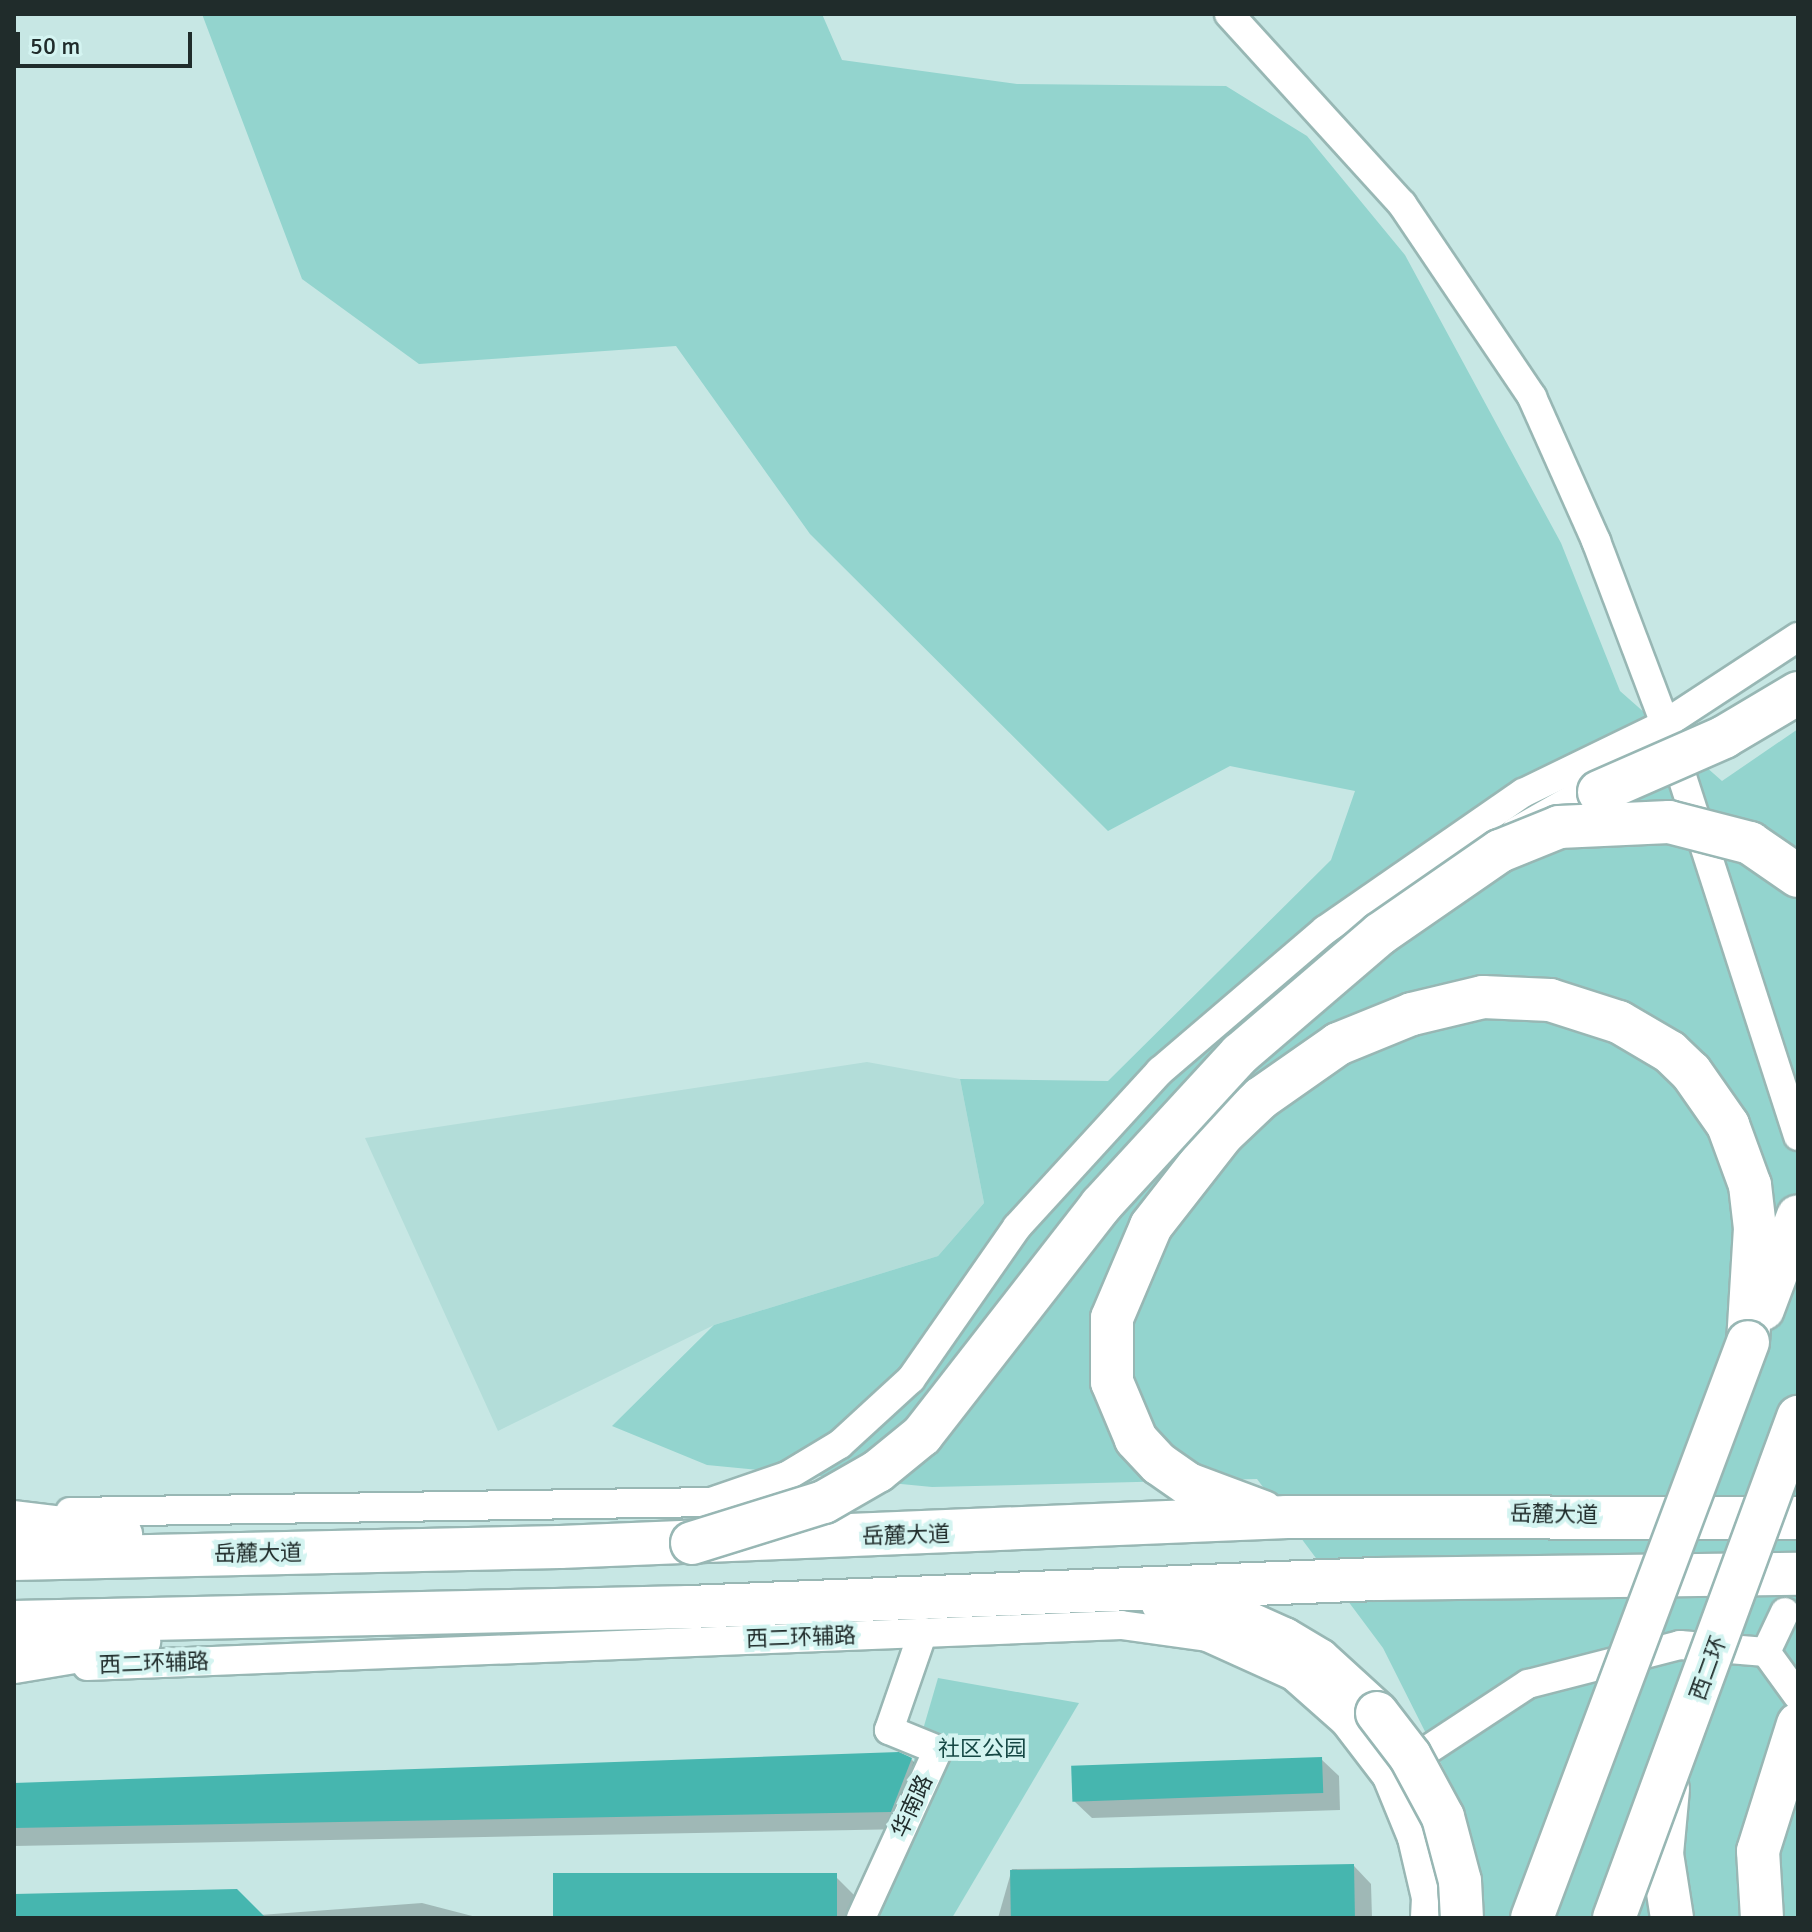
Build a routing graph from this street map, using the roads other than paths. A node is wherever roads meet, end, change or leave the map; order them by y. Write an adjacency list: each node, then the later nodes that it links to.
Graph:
1 (1229, 14): 4 (street)
2 (1798, 637): 4 (street)
3 (1798, 693): 5 (highway, bridge)
4 (1665, 724): 7 (street); 11 (street)
5 (1500, 851): 6 (highway, bridge); 15 (highway, bridge)
6 (1798, 876)
7 (1798, 1136)
8 (1798, 1216): 9 (highway)
9 (1748, 1342): 12 (highway); 30 (highway, bridge)
10 (1798, 1417): 28 (highway, 西二环, bridge)
11 (14, 1513)
12 (1287, 1517): 13 (highway, 岳麓大道); 15 (highway, 岳麓大道)
13 (1798, 1518)
14 (14, 1522): 16 (highway)
15 (692, 1543): 16 (highway, 岳麓大道)
16 (269, 1553): 17 (highway, 岳麓大道)
17 (14, 1559)
18 (1082, 1590): 19 (highway); 20 (highway); 33 (highway, bridge)
19 (1792, 1593): 23 (street)
20 (274, 1618): 21 (highway); 24 (highway)
21 (14, 1622)
22 (923, 1632): 25 (street, 西二环辅路); 29 (street, 西二环辅路); 31 (street, 华南路)
23 (1766, 1652): 26 (street); 29 (street)
24 (14, 1662)
25 (14, 1669)
26 (1798, 1696)
27 (1798, 1724): 36 (highway)
28 (1670, 1775): 34 (highway, 西二环, bridge); 35 (highway)
29 (1387, 1777): 32 (street, 西二环辅路)
30 (1533, 1916)
31 (861, 1918)
32 (1425, 1918)
33 (1462, 1918)
34 (1614, 1918)
35 (1672, 1918)
36 (1762, 1918)

